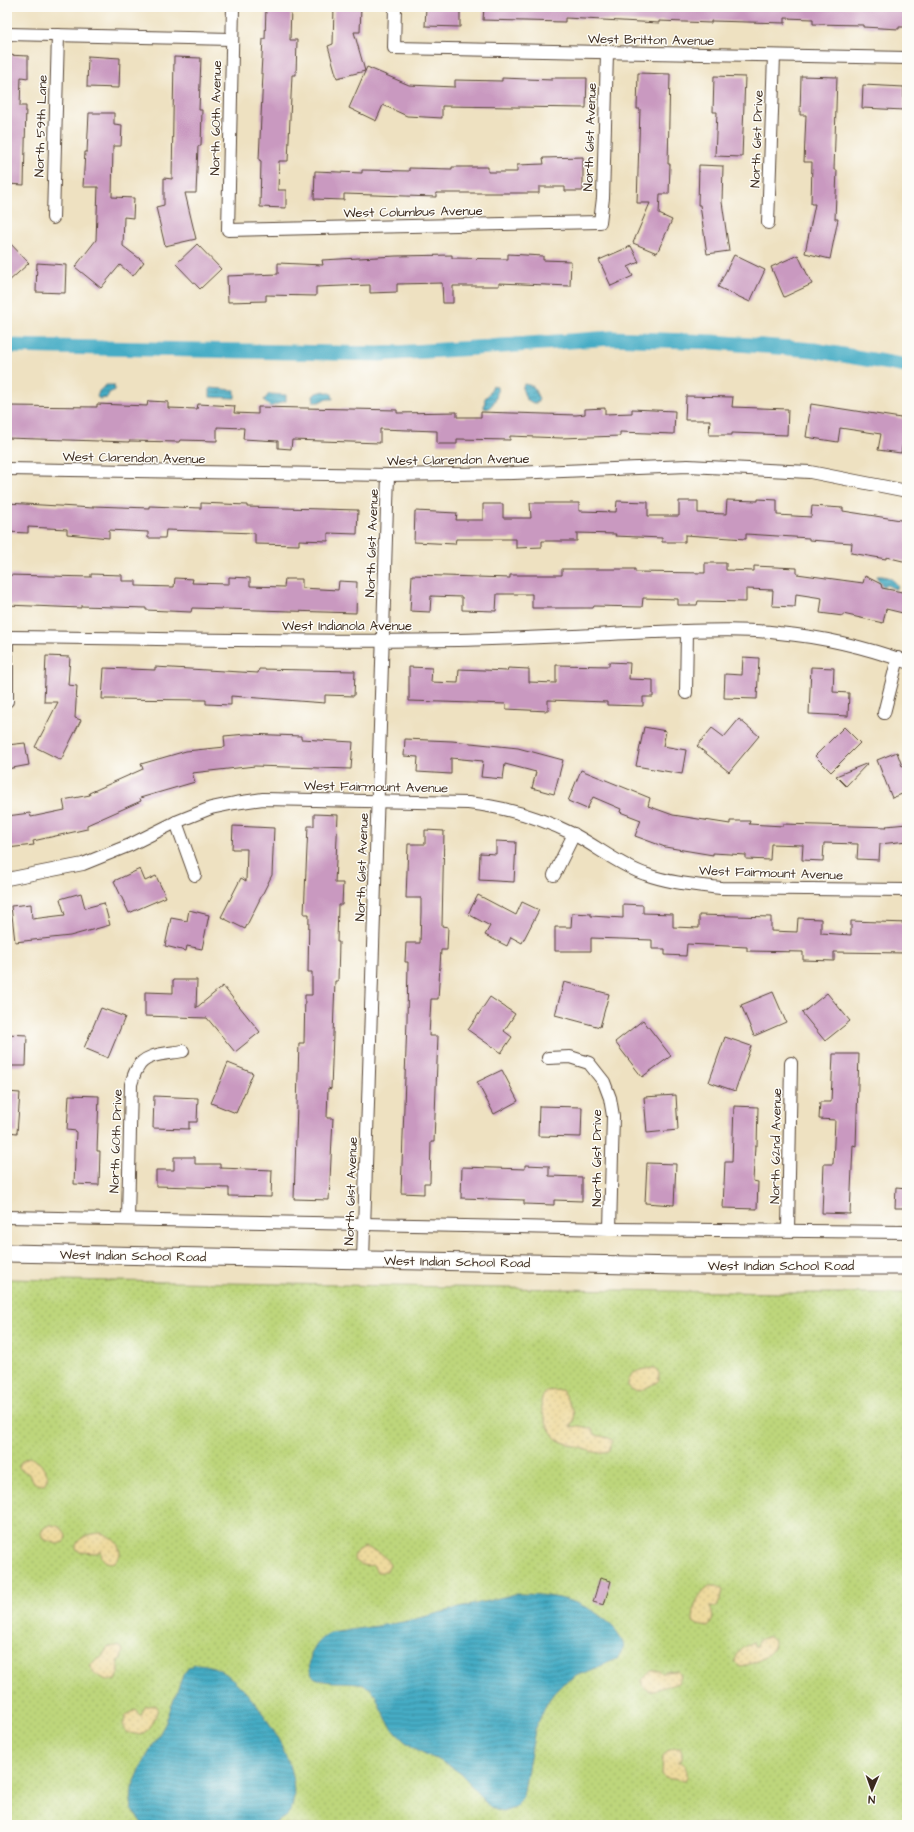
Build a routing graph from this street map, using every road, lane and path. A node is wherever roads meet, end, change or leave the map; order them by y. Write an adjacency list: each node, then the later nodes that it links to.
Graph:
1 (233, 7): 5 (street, North 60th Avenue)
2 (395, 7): 6 (street, West Britton Avenue)
3 (7, 34): 4 (street)
4 (58, 35): 5 (street); 9 (street, North 59th Lane)
5 (232, 39): 12 (street, North 60th Avenue)
6 (607, 53): 7 (street, West Britton Avenue); 10 (street, North 61st Avenue)
7 (774, 56): 8 (street, West Britton Avenue); 11 (street, North 61st Drive)
8 (907, 58)
9 (53, 218)
10 (600, 222): 12 (street, West Columbus Avenue)
11 (768, 223)
12 (228, 230)
13 (7, 469): 14 (street, West Clarendon Avenue)
14 (388, 475): 15 (street, West Clarendon Avenue); 18 (street, North 61st Avenue)
15 (907, 491)
16 (687, 631): 18 (street, West Indianola Avenue); 19 (street, West Indianola Avenue); 20 (street)
17 (7, 637): 18 (street, West Indianola Avenue); 21 (street, West Indianola Avenue)
18 (383, 641): 23 (street, North 61st Avenue)
19 (902, 660): 22 (street, West Indianola Avenue)
20 (686, 693)
21 (7, 701)
22 (884, 713)
23 (378, 801): 24 (street, West Fairmount Avenue); 25 (street, West Fairmount Avenue); 35 (street, North 61st Avenue)
24 (176, 822): 26 (street); 28 (street, West Fairmount Avenue)
25 (574, 834): 27 (street); 29 (street, West Fairmount Avenue)
26 (195, 875)
27 (554, 875)
28 (7, 879)
29 (907, 890)
30 (183, 1052): 34 (street, North 60th Drive)
31 (548, 1058): 36 (street, North 61st Drive)
32 (791, 1063): 37 (street, North 62nd Avenue)
33 (7, 1217): 34 (street)
34 (128, 1219): 35 (street)
35 (364, 1223): 36 (street); 40 (street, North 61st Avenue)
36 (610, 1229): 37 (street)
37 (788, 1230): 38 (street)
38 (907, 1232)
39 (7, 1253): 40 (main road, West Indian School Road)
40 (363, 1260): 41 (main road, West Indian School Road)
41 (907, 1266)

